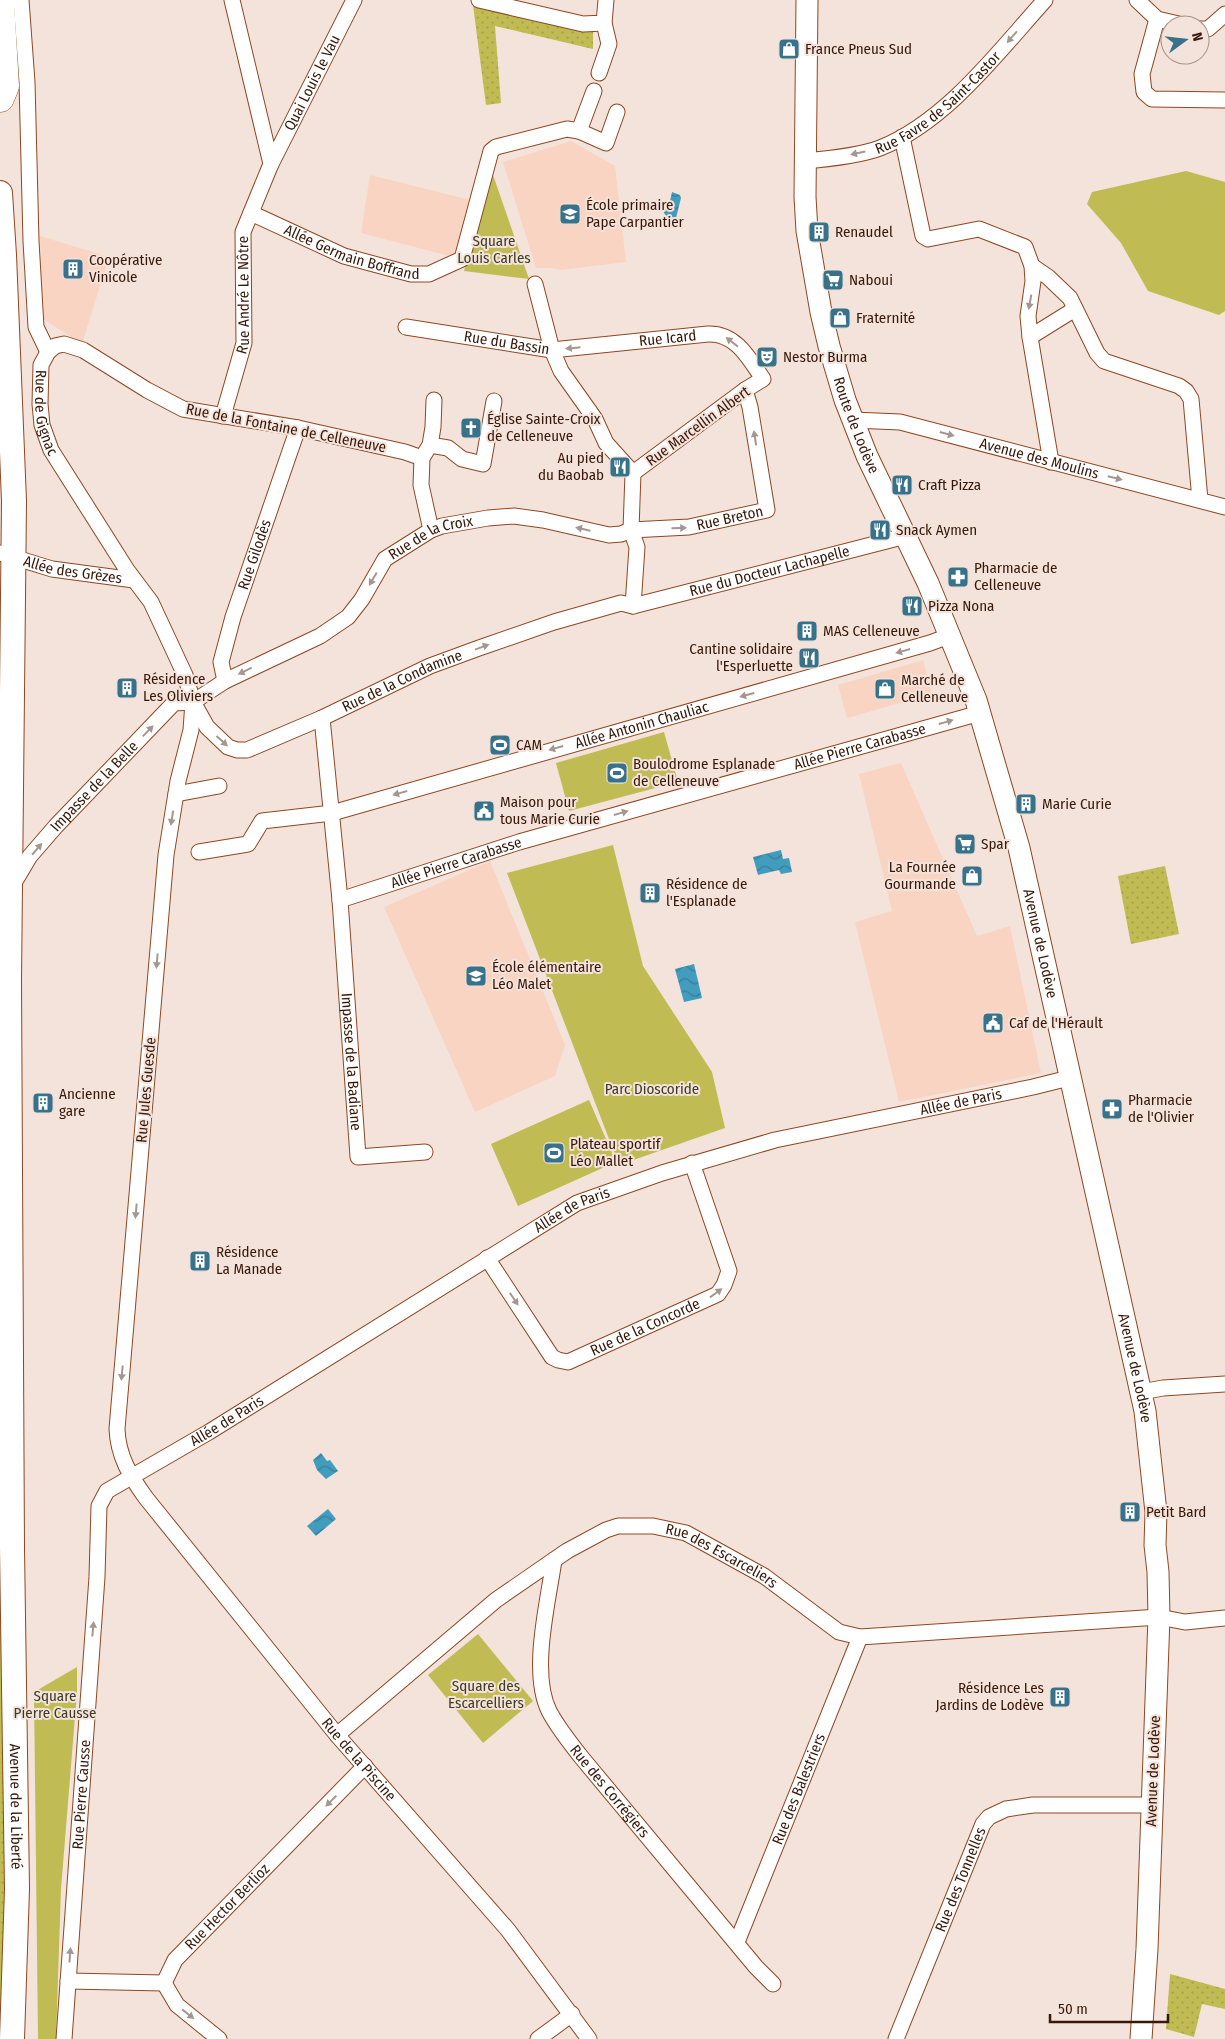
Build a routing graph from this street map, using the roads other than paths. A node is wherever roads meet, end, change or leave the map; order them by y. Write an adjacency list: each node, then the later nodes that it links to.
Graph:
1 (22, 0): 33 (street, Rue de Gignac)
2 (232, 0): 23 (street)
3 (354, 0): 23 (street, Quai Louis le Vau)
4 (479, 0): 13 (street)
5 (606, 0): 13 (street)
6 (807, 0): 22 (street, Route de Lodève)
7 (1045, 0): 21 (street, Rue Favre de Saint-Castor, one-way to 21)
8 (1137, 0): 11 (street)
9 (0, 2): 17 (highway)
10 (1225, 14): 14 (street)
11 (1157, 19): 12 (street); 18 (street)
12 (1160, 20)
13 (604, 23): 15 (street)
14 (1210, 27)
15 (599, 73)
16 (594, 91): 20 (street)
17 (0, 98)
18 (1225, 100)
19 (617, 112): 20 (street)
20 (579, 131): 25 (street, Allée Germain Boffrand)
21 (902, 137): 22 (street, Rue Favre de Saint-Castor, one-way to 22); 27 (street)
22 (805, 161): 39 (street, Route de Lodève)
23 (271, 164): 25 (street, Rue André Le Nôtre)
24 (0, 193): 26 (main road, Avenue de la Liberté)
25 (251, 213): 38 (street, Rue André Le Nôtre)
26 (2, 259): 50 (main road, Avenue de la Liberté)
27 (1032, 266): 29 (street); 31 (street, one-way to 31)
28 (535, 284): 32 (street)
29 (1075, 309): 31 (street); 45 (street)
30 (406, 327): 32 (street, Rue du Bassin)
31 (1030, 337): 43 (street)
32 (552, 350): 34 (street, Rue Icard, one-way to 32); 44 (street, Rue du Bassin)
33 (48, 352): 38 (street, Rue de la Fontaine de Celleneuve); 51 (street, Rue de Gignac)
34 (763, 379): 35 (street, Rue Marcellin Albert)
35 (744, 390): 44 (street, Rue Marcellin Albert); 48 (street, Rue Breton, one-way to 35)
36 (434, 400): 41 (street)
37 (494, 401): 41 (street)
38 (223, 416): 40 (street, Rue de la Fontaine de Celleneuve)
39 (853, 420): 43 (street, Avenue des Moulins, one-way to 43); 49 (street, Route de Lodève)
40 (298, 428): 42 (street, Rue de la Fontaine de Celleneuve); 54 (street, Rue Gilodès)
41 (430, 445): 42 (street)
42 (422, 458): 47 (street)
43 (1051, 462): 45 (street, Avenue des Moulins, one-way to 45)
44 (633, 472): 48 (street)
45 (1200, 500): 46 (street, Avenue des Moulins)
46 (1225, 507)
47 (431, 530): 48 (street, Rue de la Croix, one-way to 47); 54 (street, Rue de la Croix, one-way to 54)
48 (631, 530): 52 (street)
49 (906, 536): 52 (street, Rue du Docteur Lachapelle); 53 (street, Route de Lodève)
50 (7, 556): 51 (street, Allée des Grèzes); 62 (main road, Avenue de la Liberté)
51 (134, 580): 55 (street, Rue de Gignac)
52 (633, 606): 57 (street, Rue de la Condamine, one-way to 52)
53 (950, 636): 56 (street, Route de Lodève); 60 (street, Allée Antonin Chauliac, one-way to 60)
54 (226, 681): 55 (street, Rue de la Croix)
55 (193, 702): 57 (street, Rue de la Condamine, one-way to 57); 59 (street, Rue Jules Guesde); 62 (street, Impasse de la Belle, one-way to 55)
56 (980, 713): 63 (street, Allée Pierre Carabasse, one-way to 56); 64 (street, Avenue de Lodève)
57 (322, 718): 60 (street)
58 (218, 786): 59 (street)
59 (176, 794): 70 (street, Rue Jules Guesde, one-way to 70)
60 (332, 813): 61 (street, Allée Antonin Chauliac); 63 (street)
61 (198, 852)
62 (10, 890): 78 (main road, Avenue de la Liberté)
63 (340, 900): 65 (street, Impasse de la Badiane)
64 (1070, 1078): 66 (street, Allée de Paris); 69 (street, Avenue de Lodève)
65 (425, 1152)
66 (692, 1163): 67 (street, Allée de Paris); 67 (street, Rue de la Concorde, one-way to 66)
67 (487, 1258): 70 (street, Allée de Paris)
68 (1225, 1384): 69 (street)
69 (1141, 1392): 72 (street, Avenue de Lodève)
70 (131, 1477): 75 (street, Rue de la Piscine); 80 (street, Rue Pierre Causse, one-way to 70)
71 (554, 1560): 74 (street, Rue des Escarceliers); 75 (street, Rue des Escarceliers); 79 (street, Rue des Corrégiers)
72 (1159, 1617): 73 (street, Rue des Escarceliers); 74 (street, Rue des Escarceliers); 77 (street, Avenue de Lodève)
73 (1225, 1618)
74 (860, 1637): 79 (street, Rue des Balestriers)
75 (337, 1735): 76 (street, Rue de la Piscine)
76 (365, 1766): 81 (street, Rue Hector Berlioz, one-way to 81); 83 (street, Rue de la Piscine)
77 (1152, 1805): 90 (street, Rue des Tonnelles); 91 (street, Avenue de Lodève)
78 (17, 1889): 84 (main road, Avenue de la Liberté); 85 (main road, Avenue de la Liberté)
79 (737, 1942): 82 (street, Rue des Corrégiers)
80 (68, 1981): 81 (street); 86 (street, Rue Pierre Causse)
81 (164, 1983): 87 (street, one-way to 87)
82 (773, 1984)
83 (572, 2014): 88 (street); 89 (street, Rue de la Piscine)
84 (12, 2039)
85 (24, 2039)
86 (64, 2039)
87 (220, 2039)
88 (538, 2039)
89 (589, 2039)
90 (896, 2039)
91 (1141, 2039)

